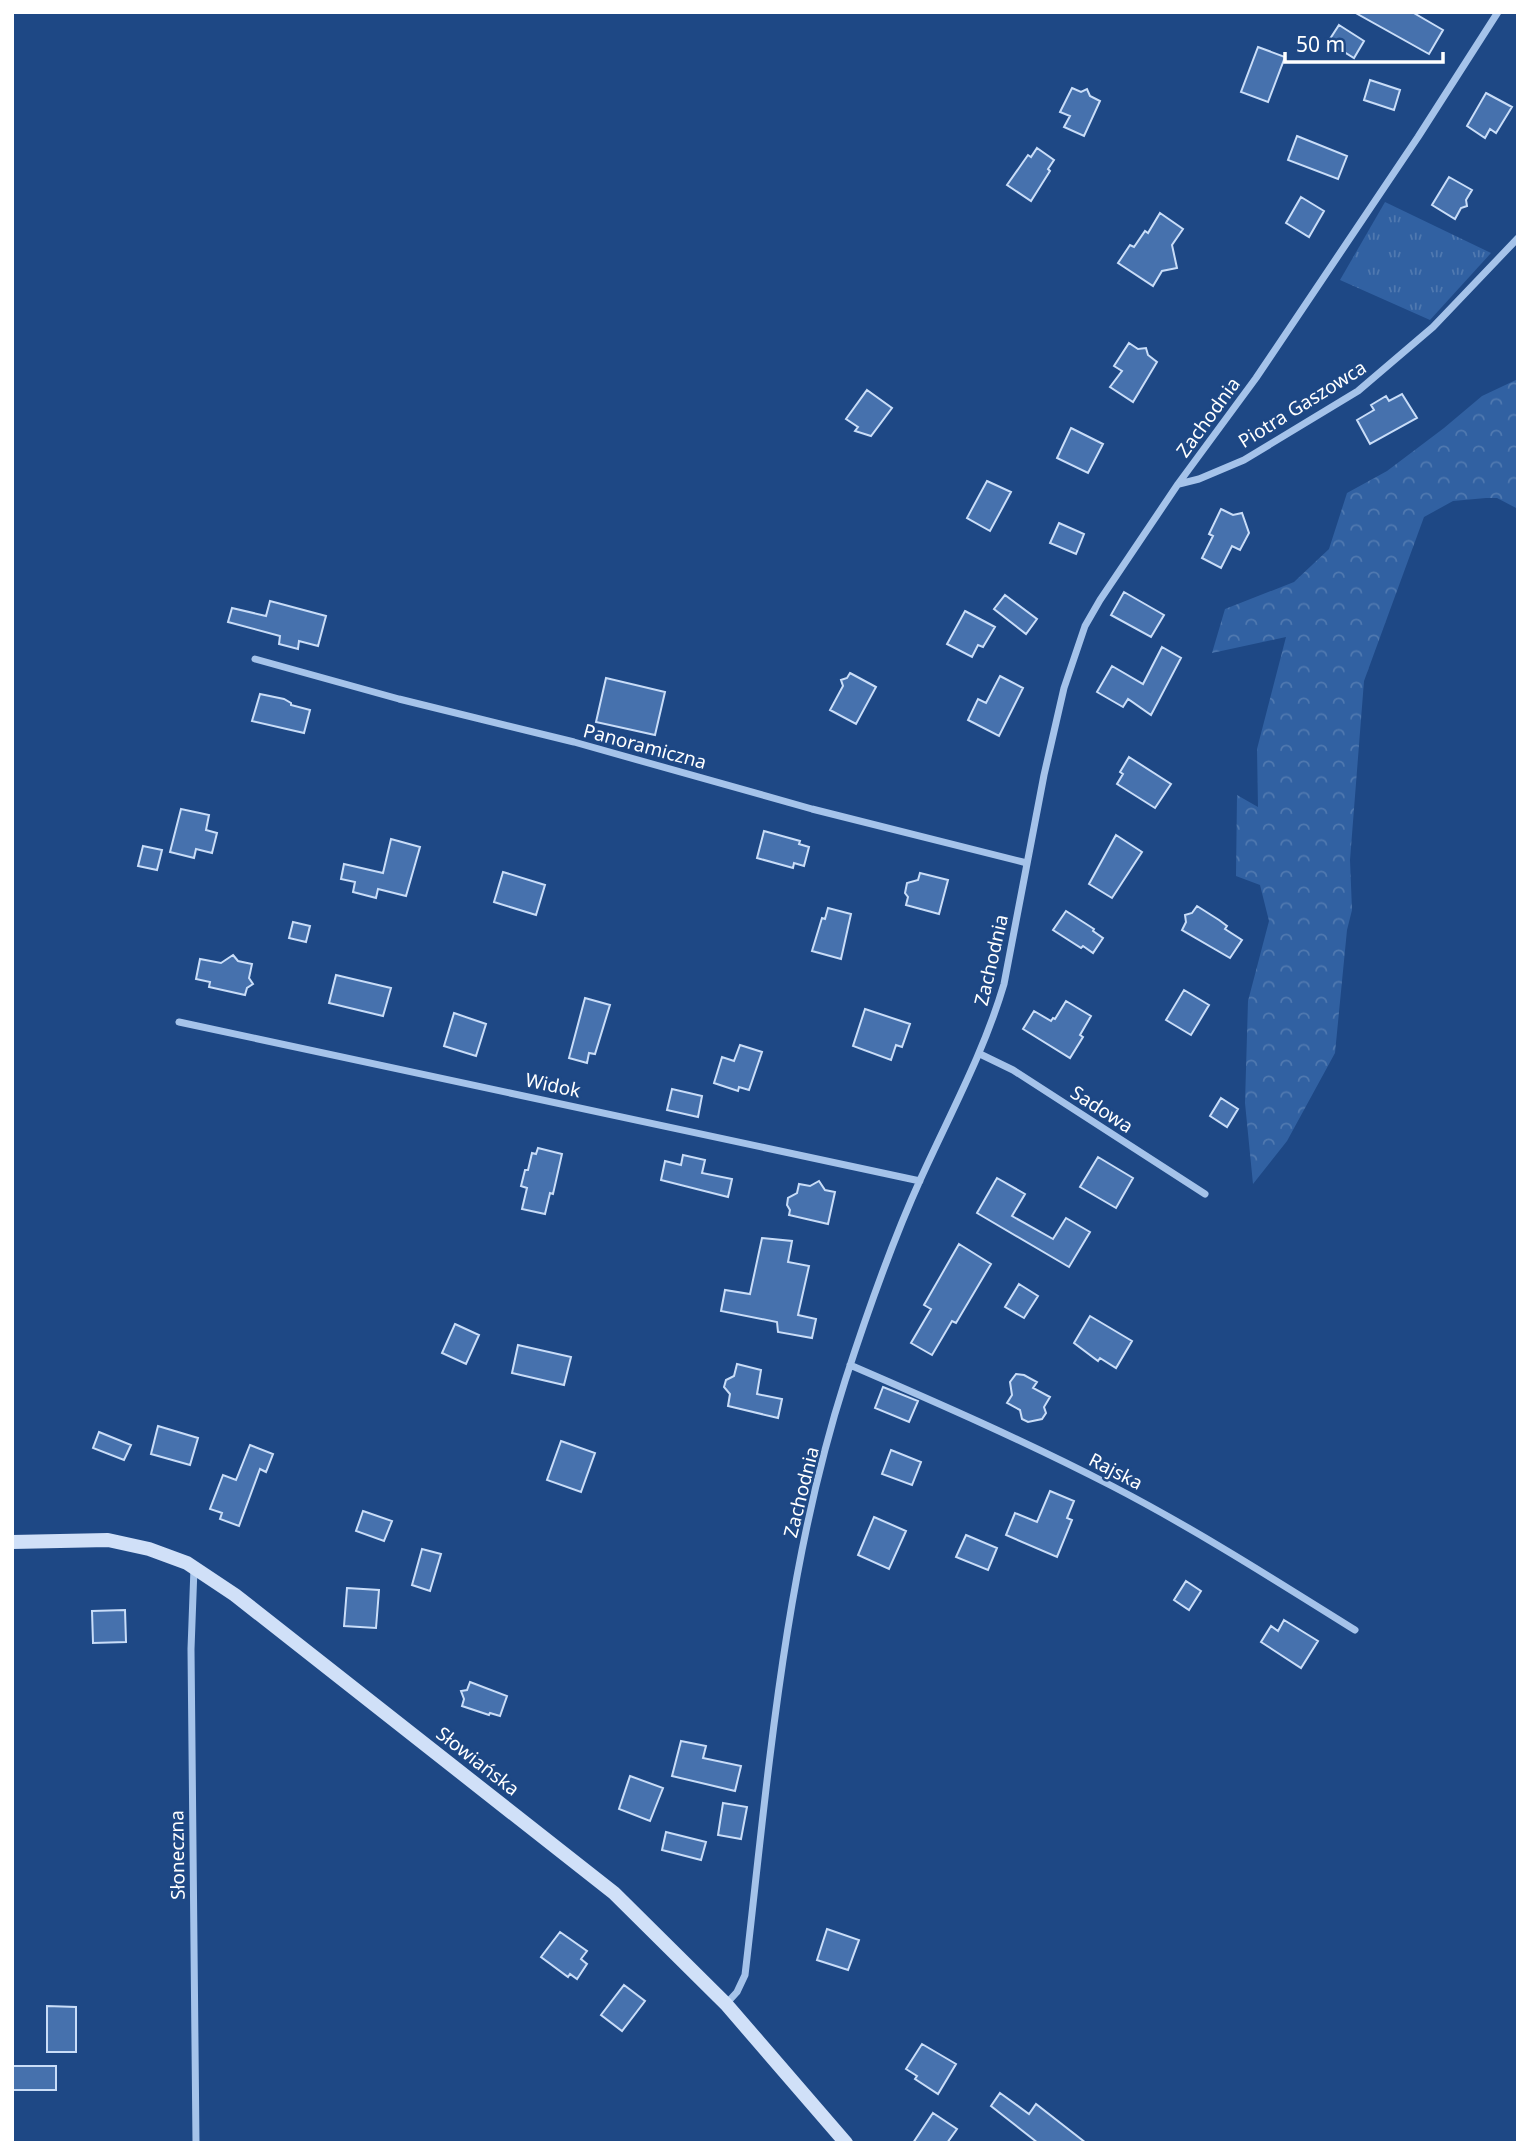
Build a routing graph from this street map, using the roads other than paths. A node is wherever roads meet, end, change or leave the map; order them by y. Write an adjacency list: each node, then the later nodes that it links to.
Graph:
1 (1498, 12): 3 (street, Zachodnia)
2 (1518, 238): 3 (street, Piotra Gaszowca)
3 (1178, 484): 5 (street, Zachodnia)
4 (255, 659): 5 (street, Panoramiczna)
5 (1027, 863): 7 (street, Zachodnia)
6 (180, 1022): 8 (street, Widok)
7 (979, 1054): 8 (street, Zachodnia); 9 (street, Sadowa)
8 (920, 1181): 10 (street, Zachodnia)
9 (1205, 1194)
10 (850, 1365): 13 (street, Rajska); 14 (street, Zachodnia)
11 (12, 1542): 12 (street, Słowiańska)
12 (194, 1568): 14 (street, Słowiańska); 15 (street, Słoneczna)
13 (1355, 1630)
14 (726, 2004): 16 (street, Słowiańska)
15 (196, 2143)
16 (845, 2143)

